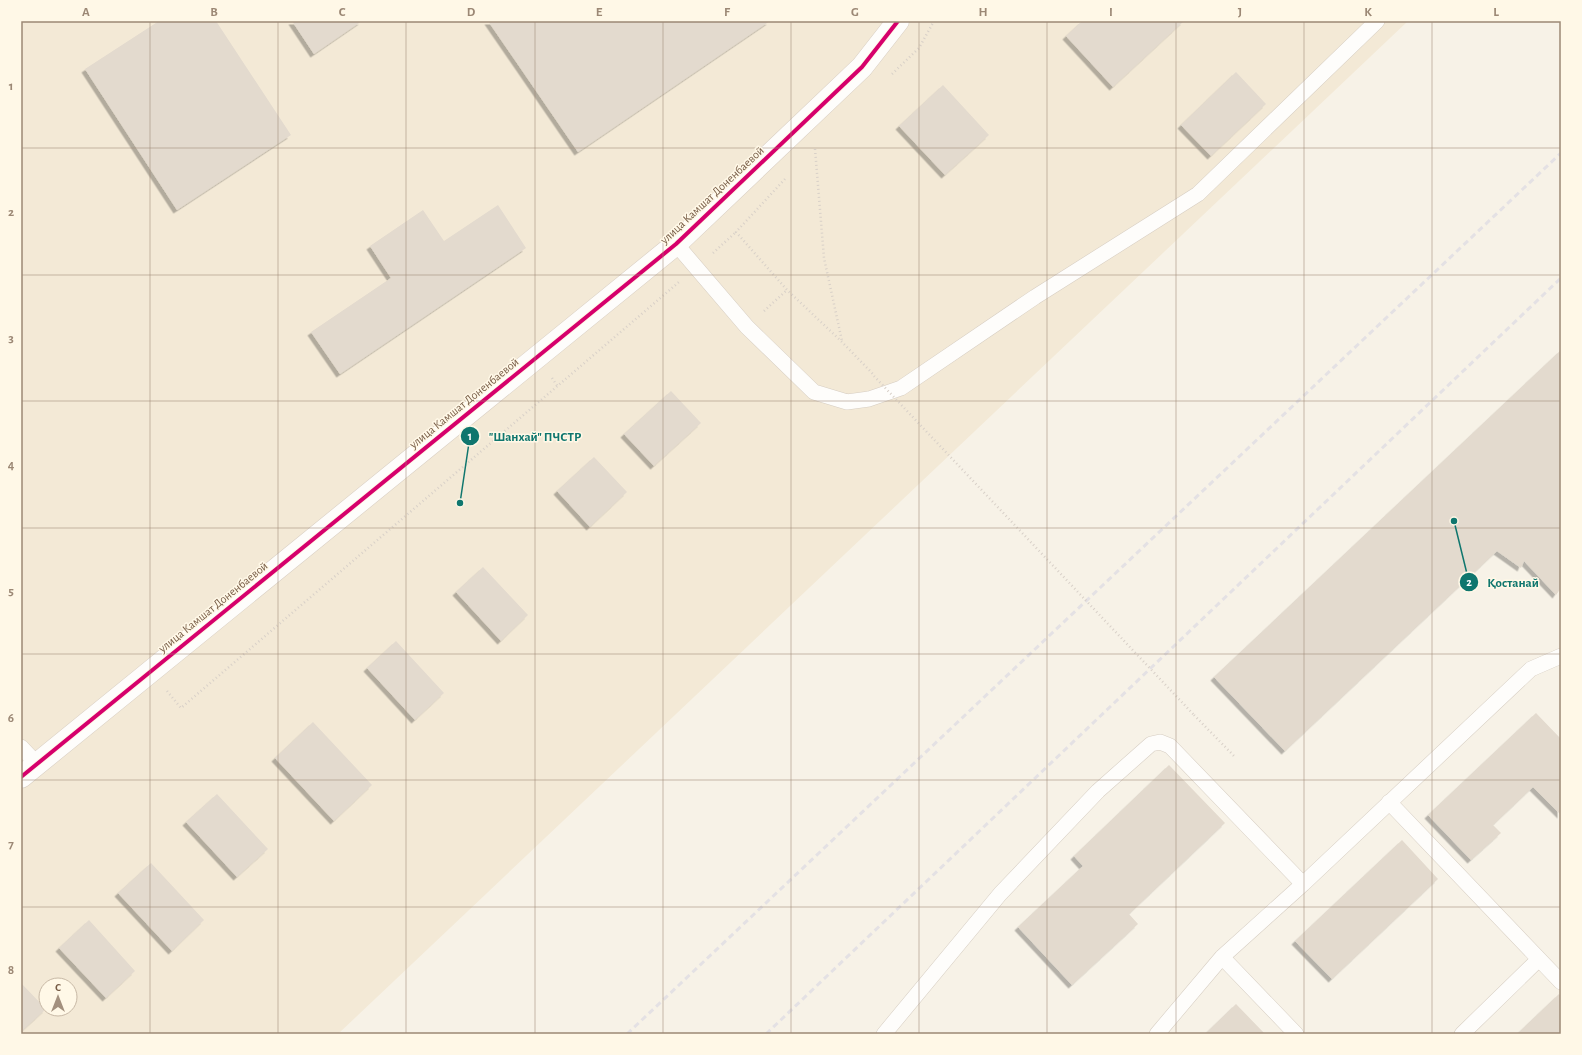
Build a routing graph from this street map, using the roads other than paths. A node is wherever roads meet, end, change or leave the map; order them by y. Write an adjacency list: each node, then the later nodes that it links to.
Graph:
1 (898, 21): 3 (street, улица Камшат Доненбаевой)
2 (1377, 21): 3 (lane)
3 (676, 244): 6 (street, улица Камшат Доненбаевой)
4 (1561, 656): 7 (lane)
5 (21, 747): 6 (lane)
6 (29, 770)
7 (1390, 802): 8 (lane); 10 (lane)
8 (1303, 884): 9 (lane); 12 (lane)
9 (1222, 957): 13 (lane); 14 (lane)
10 (1540, 959): 11 (lane); 15 (lane)
11 (1561, 982)
12 (884, 1034)
13 (1156, 1034)
14 (1296, 1034)
15 (1462, 1034)

